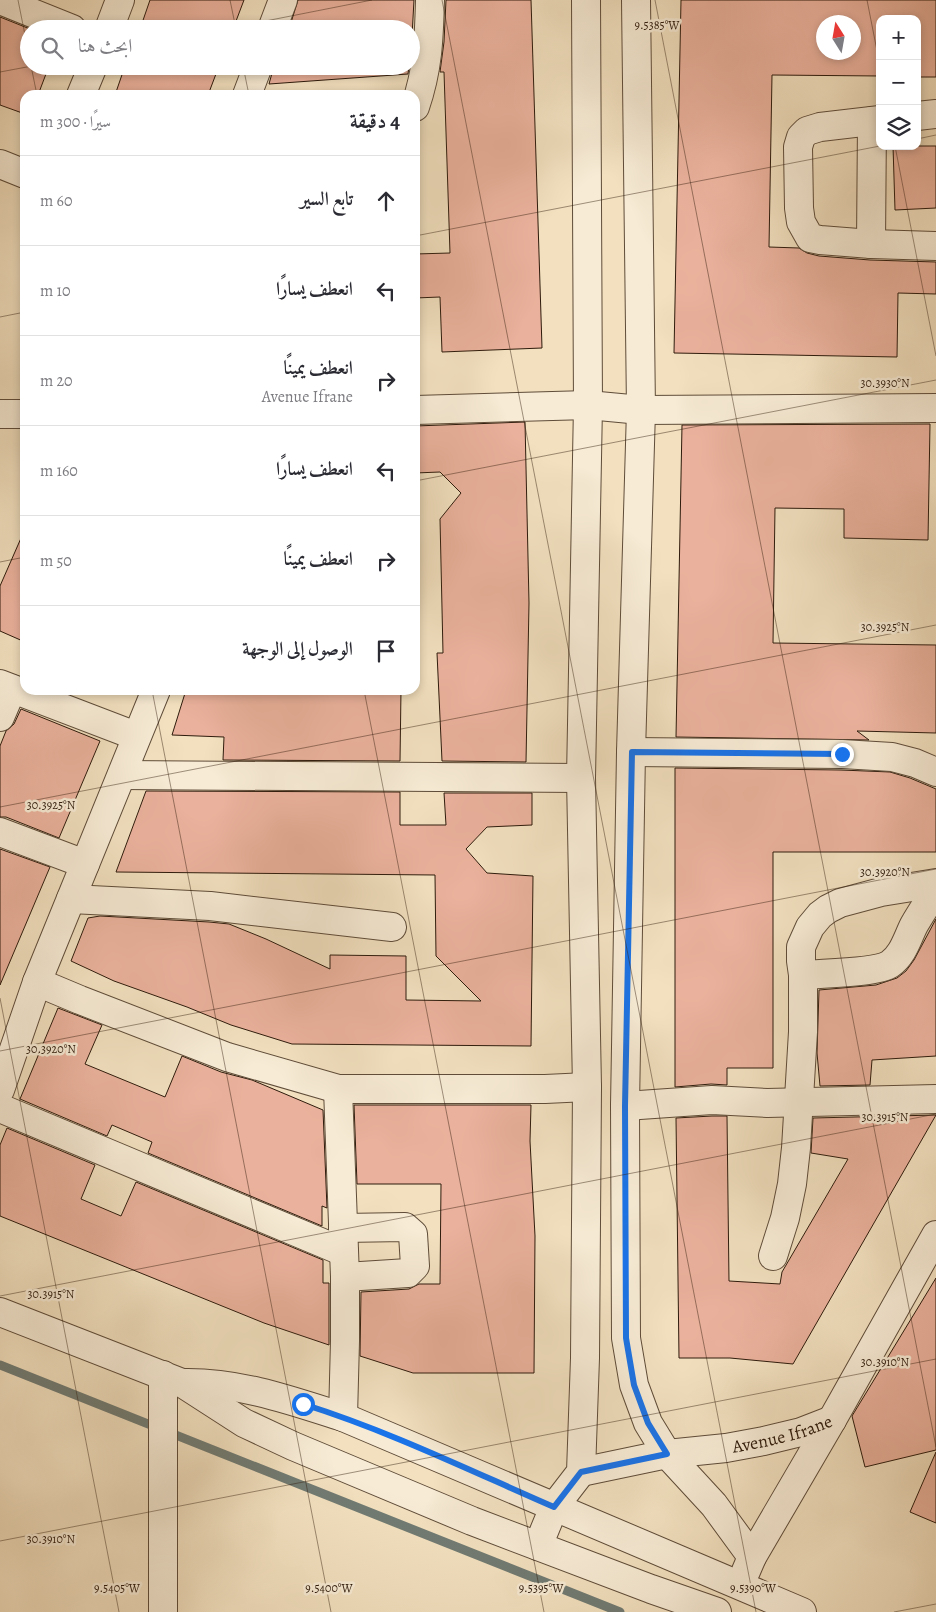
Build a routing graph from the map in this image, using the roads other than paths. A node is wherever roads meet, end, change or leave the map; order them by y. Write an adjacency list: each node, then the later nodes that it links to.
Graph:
1 (0, 0): 7 (street)
2 (120, 0): 8 (street)
3 (283, 0): 9 (street)
4 (430, 0): 14 (street)
5 (586, 0): 22 (street)
6 (636, 0): 25 (street)
7 (50, 20)
8 (112, 20)
9 (275, 20)
10 (89, 75): 12 (street)
11 (255, 75): 13 (street)
12 (83, 90)
13 (249, 90)
14 (420, 90)
15 (936, 114): 16 (street)
16 (921, 116)
17 (876, 120): 20 (street); 20 (street)
18 (0, 164): 19 (street)
19 (20, 172)
20 (871, 244): 21 (street)
21 (936, 246)
22 (588, 405): 24 (street); 25 (street); 37 (street)
23 (936, 408): 25 (street)
24 (420, 410)
25 (641, 410): 34 (street)
26 (0, 414): 27 (street)
27 (20, 414)
28 (6, 687): 29 (street); 32 (street)
29 (20, 692)
30 (27, 695): 33 (street)
31 (154, 695): 33 (street)
32 (0, 718)
33 (136, 736): 36 (street)
34 (632, 752): 35 (street); 51 (street)
35 (936, 772)
36 (122, 775): 37 (street); 39 (street)
37 (581, 778): 46 (street)
38 (0, 832): 39 (street)
39 (84, 864): 42 (street)
40 (936, 883): 44 (street)
41 (936, 889): 44 (street)
42 (71, 899): 43 (street); 45 (street)
43 (392, 927)
44 (803, 975): 50 (street)
45 (37, 982): 47 (street); 48 (street)
46 (587, 1087): 47 (street); 61 (street)
47 (338, 1089): 54 (street)
48 (0, 1090)
49 (936, 1100): 50 (street)
50 (800, 1102): 51 (street); 55 (street)
51 (625, 1106): 60 (street)
52 (0, 1108): 54 (street)
53 (935, 1239): 59 (street, Avenue Ifrane)
54 (344, 1252): 58 (street)
55 (773, 1256)
56 (0, 1312): 57 (street)
57 (172, 1379): 58 (street); 63 (street); 66 (street)
58 (343, 1416): 62 (street)
59 (832, 1420): 60 (street, Avenue Ifrane); 64 (street)
60 (667, 1454): 61 (street, Avenue Ifrane); 64 (street)
61 (581, 1472): 62 (street)
62 (554, 1507): 63 (street); 65 (street)
63 (538, 1546): 67 (street)
64 (752, 1557): 65 (street)
65 (740, 1585): 68 (street); 69 (street)
66 (163, 1612)
67 (716, 1612)
68 (727, 1612)
69 (802, 1612)

